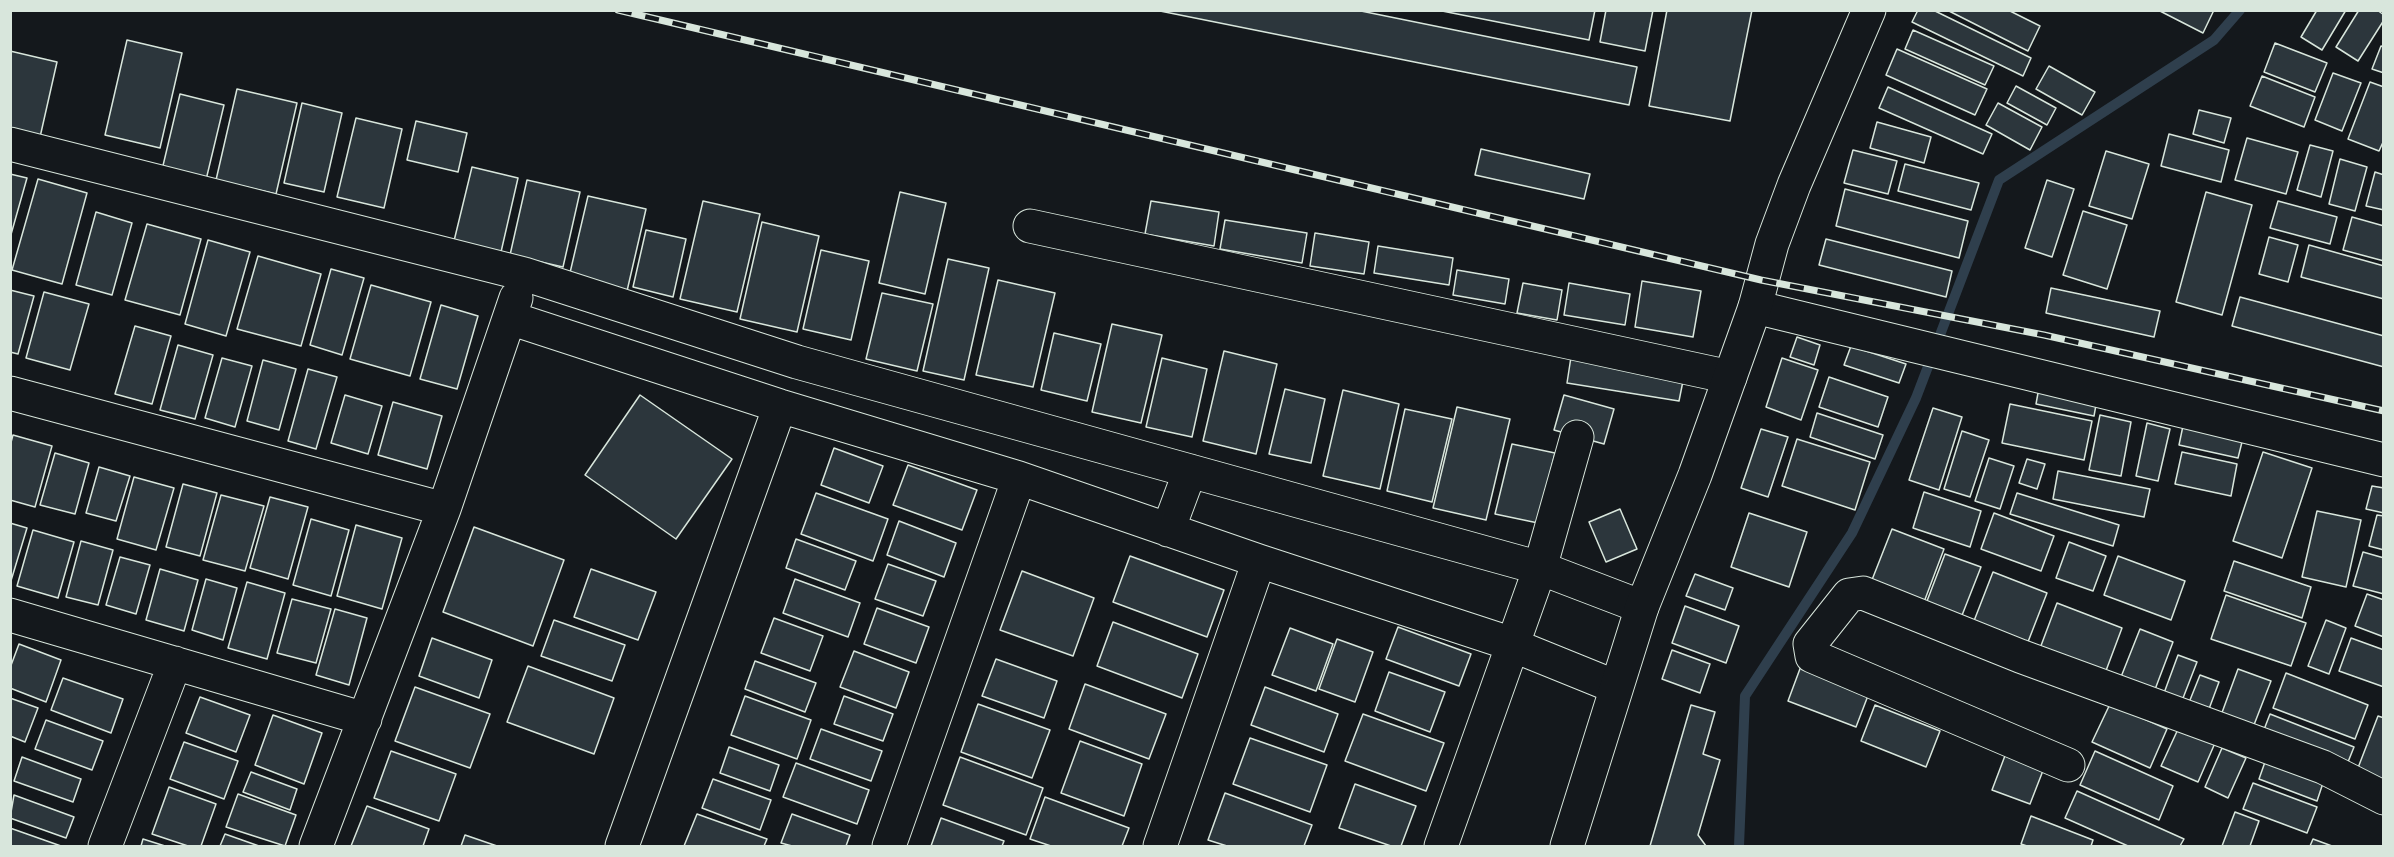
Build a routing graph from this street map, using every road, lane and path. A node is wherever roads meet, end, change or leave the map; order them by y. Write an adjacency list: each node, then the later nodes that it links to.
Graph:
1 (1869, 10): 5 (street)
2 (10, 144): 4 (street)
3 (1030, 226): 7 (street)
4 (524, 274): 6 (street); 12 (street)
5 (1755, 307): 7 (street); 11 (street)
6 (510, 318): 9 (street); 14 (street)
7 (1730, 377): 18 (street)
8 (10, 393): 14 (street)
9 (780, 406): 13 (street); 28 (street)
10 (1576, 437): 17 (street)
11 (2384, 460)
12 (1190, 471): 15 (street); 17 (street)
13 (1019, 478): 15 (street); 29 (street)
14 (444, 509): 23 (street)
15 (1168, 530): 16 (street)
16 (1258, 561): 20 (street); 30 (street)
17 (1540, 568): 18 (street); 20 (street)
18 (1642, 607): 22 (street)
19 (10, 615): 21 (street)
20 (1514, 646): 22 (street); 31 (street)
21 (175, 663): 23 (street); 26 (street)
22 (1616, 687): 32 (street)
23 (365, 719): 27 (street)
24 (2068, 765): 25 (street)
25 (2384, 798)
26 (105, 846)
27 (316, 846)
28 (622, 846)
29 (889, 846)
30 (1160, 846)
31 (1440, 846)
32 (1567, 846)

